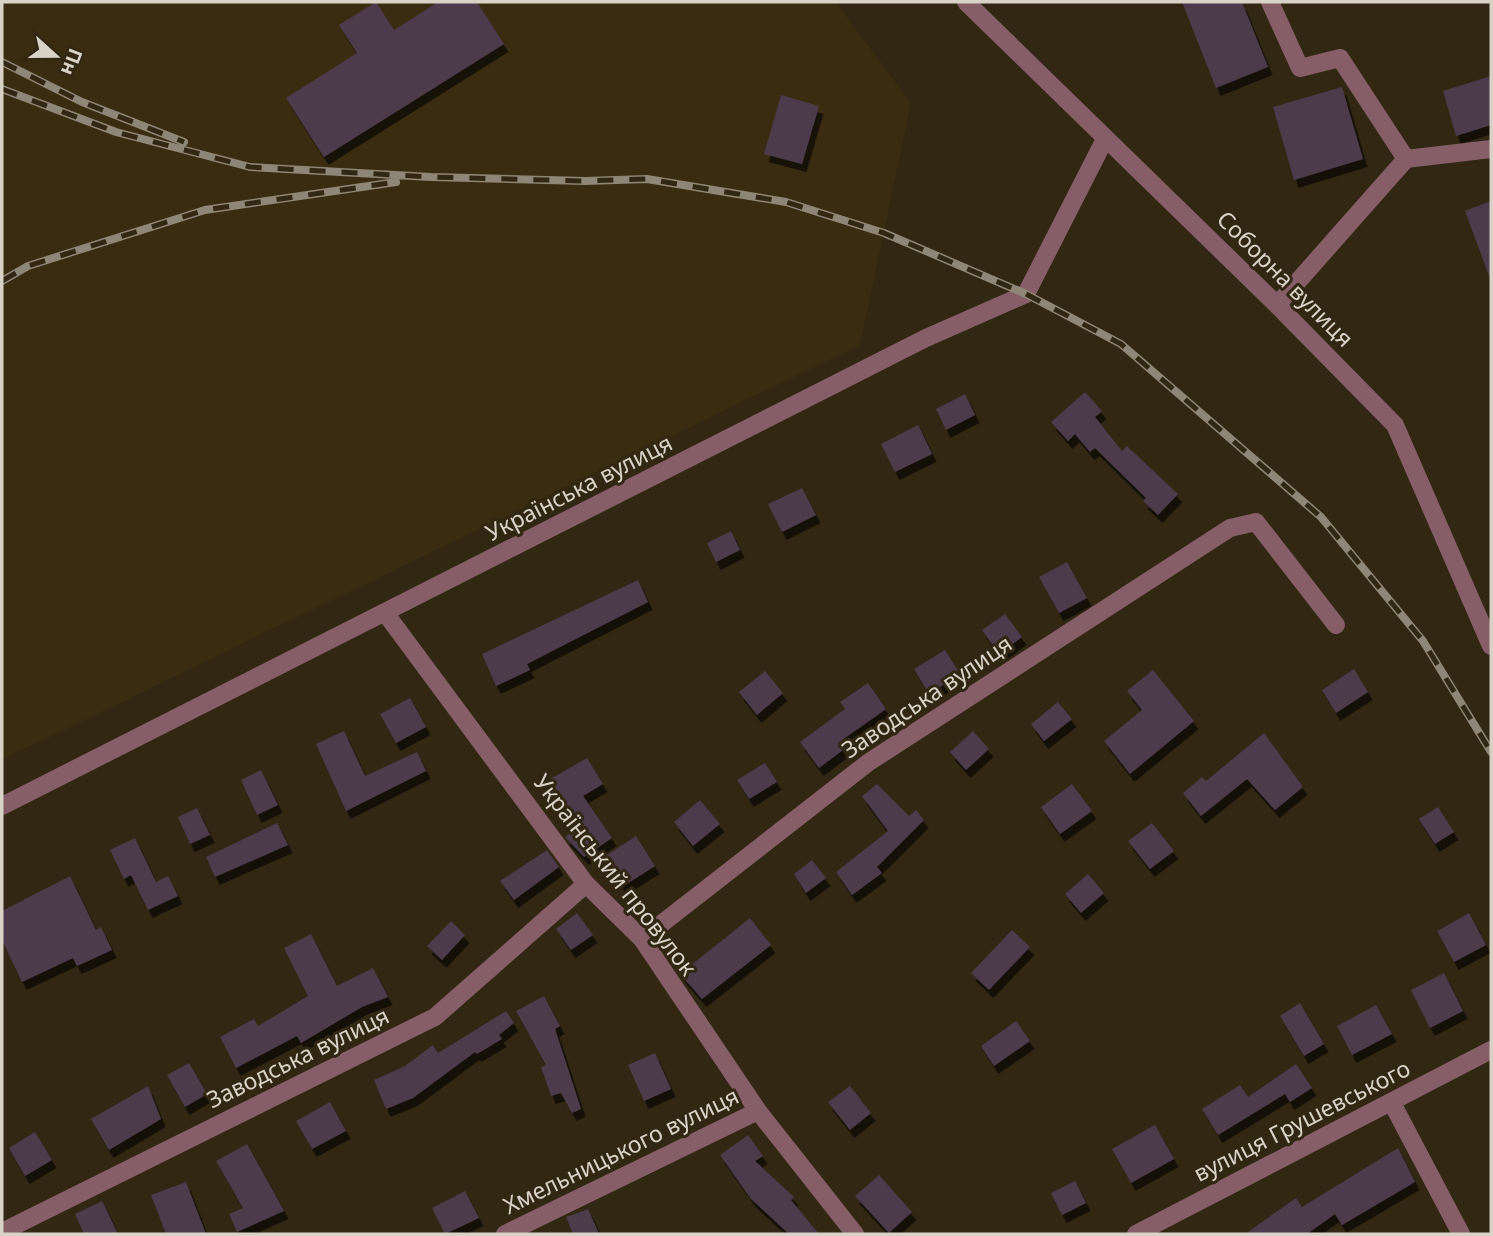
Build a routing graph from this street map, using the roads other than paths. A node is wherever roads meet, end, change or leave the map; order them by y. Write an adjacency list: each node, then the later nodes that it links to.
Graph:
1 (966, 2): 3 (street, Соборна вулиця)
2 (1270, 2): 5 (street)
3 (1105, 139): 6 (street, Соборна вулиця); 7 (street, Українська вулиця)
4 (1491, 149): 5 (street)
5 (1406, 159): 6 (street)
6 (1277, 304): 9 (street, Соборна вулиця)
7 (386, 614): 10 (street, Українська вулиця); 11 (street, Український провулок)
8 (1336, 625): 12 (street, Заводська вулиця)
9 (1491, 646)
10 (2, 806)
11 (586, 884): 12 (street, Український провулок); 16 (street, Заводська вулиця)
12 (642, 939): 15 (street, Український провулок)
13 (1491, 1050): 14 (street, вулиця Грушевського)
14 (1392, 1103): 19 (street, вулиця Грушевського); 20 (street)
15 (758, 1111): 17 (street, Хмельницького вулиця); 18 (street, Український провулок)
16 (2, 1232)
17 (505, 1234)
18 (855, 1234)
19 (1136, 1234)
20 (1461, 1234)

